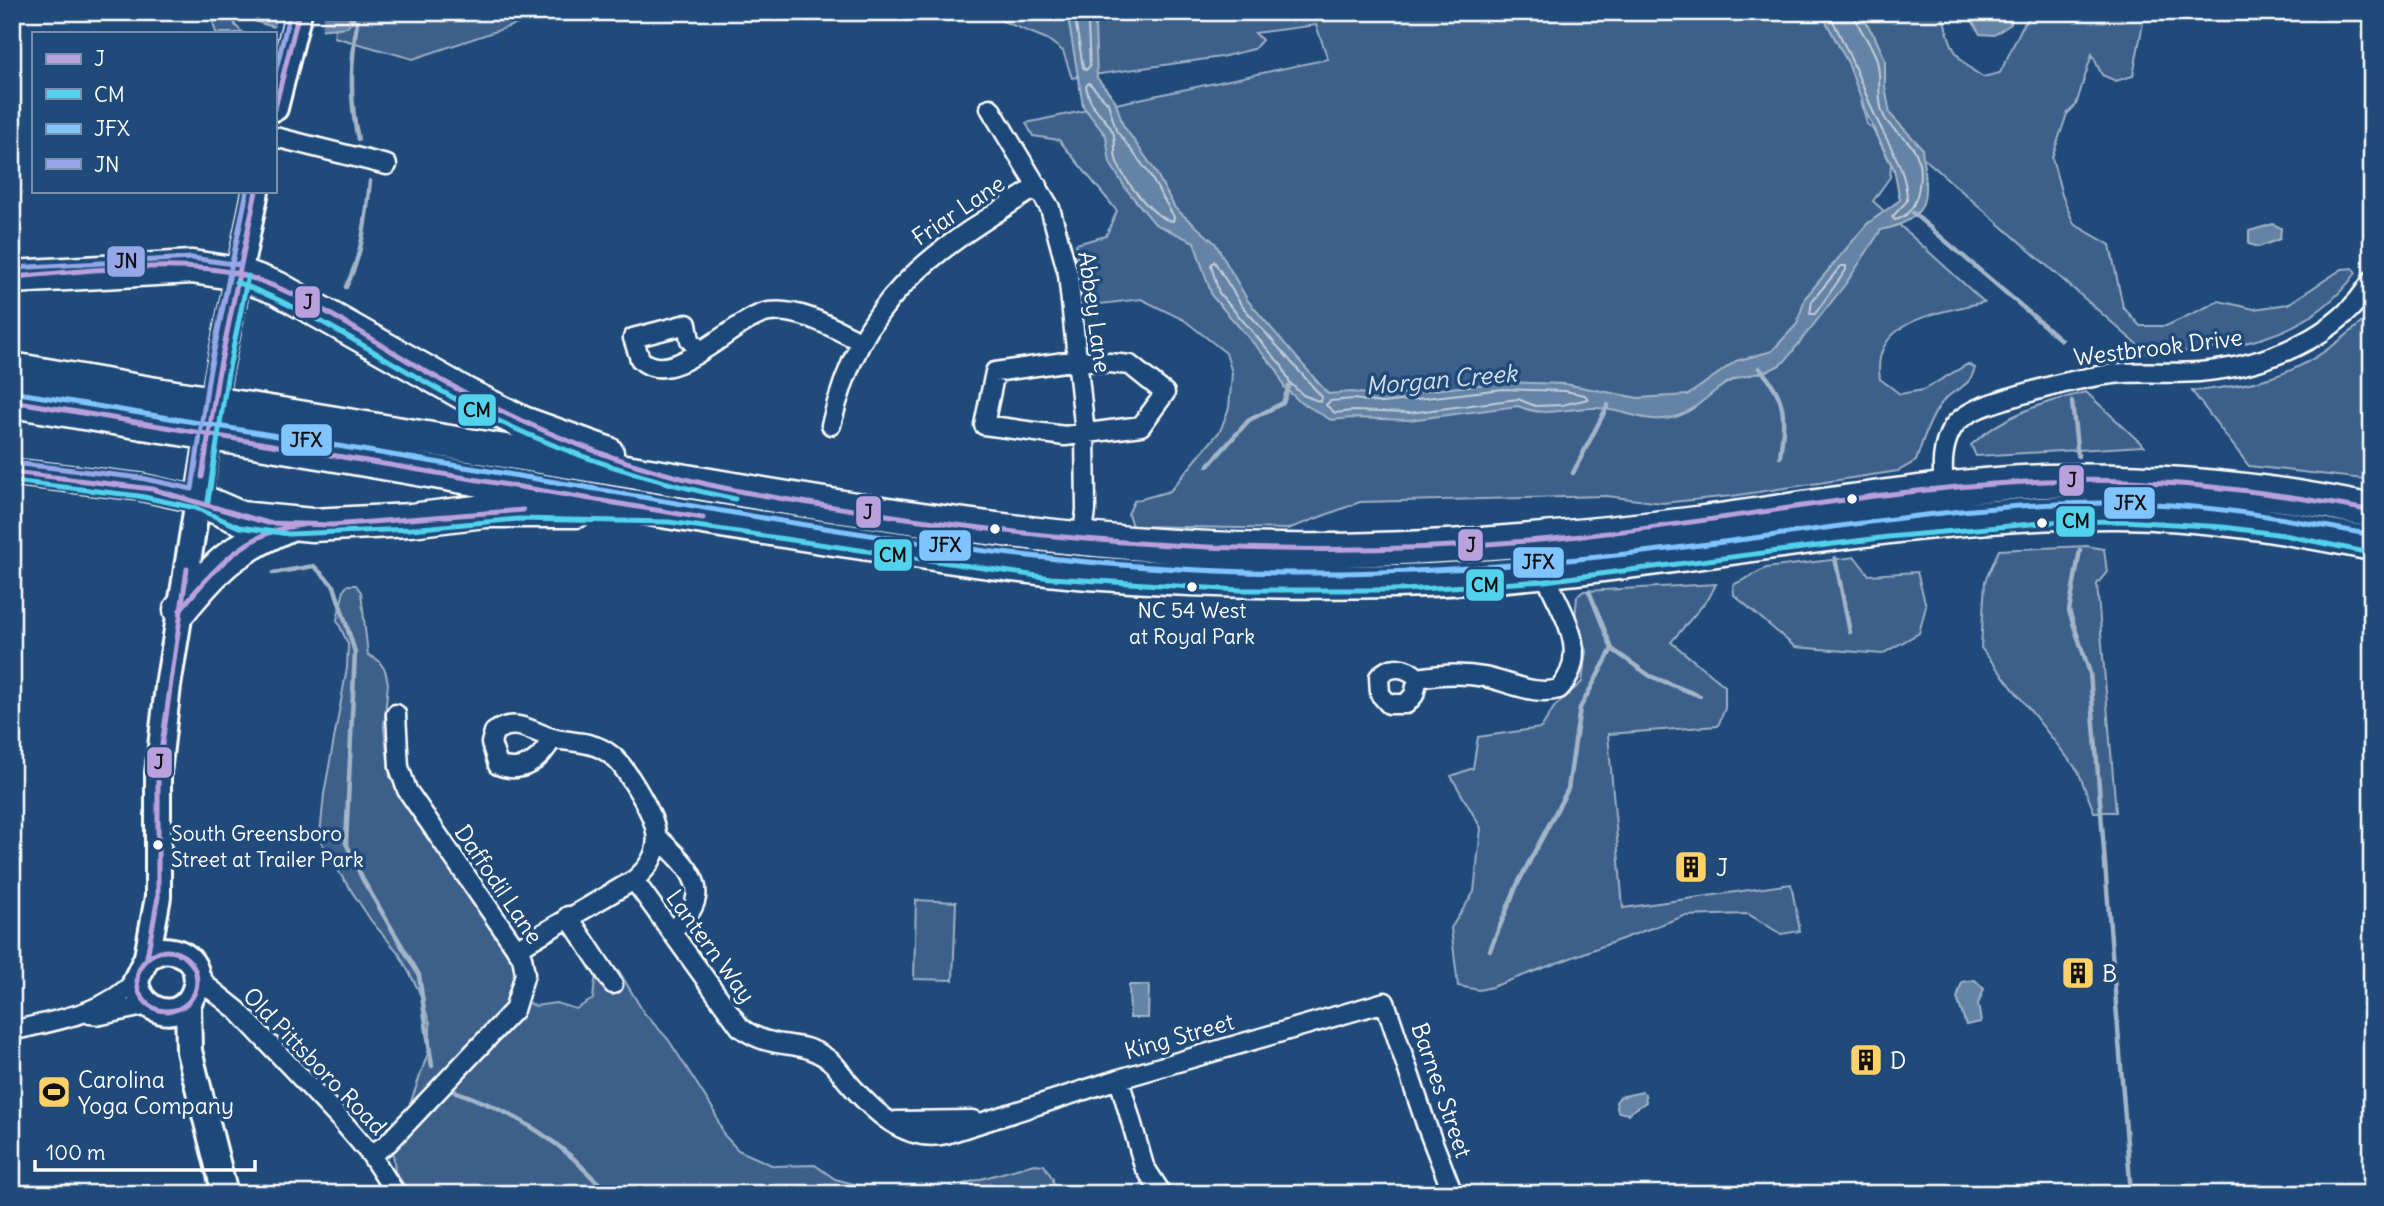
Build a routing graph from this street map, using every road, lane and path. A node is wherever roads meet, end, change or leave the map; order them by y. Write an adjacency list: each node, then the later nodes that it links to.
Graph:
1 (299, 12): 2 (main road)
2 (276, 104)
3 (990, 108): 6 (street, Abbey Lane)
4 (276, 137): 5 (street)
5 (387, 165)
6 (1038, 186): 11 (street, Friar Lane); 13 (street, Abbey Lane)
7 (256, 192): 8 (main road)
8 (239, 274): 9 (highway); 21 (highway); 23 (main road)
9 (12, 277)
10 (2372, 280): 22 (street, Westbrook Drive)
11 (860, 341): 12 (street); 17 (street, Friar Lane)
12 (700, 351)
13 (1077, 360): 18 (street, Abbey Lane); 18 (street); 18 (street)
14 (12, 369): 16 (highway)
15 (12, 401): 16 (highway)
16 (144, 407): 21 (highway, bridge); 25 (highway, bridge)
17 (831, 425)
18 (1085, 433): 29 (street, Abbey Lane)
19 (12, 472): 23 (main road)
20 (2042, 481): 22 (highway); 24 (highway); 26 (highway)
21 (701, 484): 29 (highway)
22 (1944, 489): 28 (highway); 31 (highway)
23 (199, 500): 27 (highway); 35 (main road)
24 (2372, 511)
25 (670, 513): 27 (highway); 32 (highway)
26 (1939, 523): 28 (highway); 30 (highway)
27 (289, 525): 35 (highway)
28 (1856, 533): 33 (highway)
29 (1082, 540): 31 (highway); 32 (highway)
30 (2372, 544)
31 (1328, 550): 34 (highway)
32 (918, 551): 34 (highway)
33 (1544, 572): 34 (highway); 36 (street)
34 (1092, 573)
35 (180, 610): 41 (main road)
36 (1419, 678)
37 (396, 714): 44 (street, Daffodil Lane)
38 (552, 738): 39 (street)
39 (657, 836): 40 (street); 43 (street)
40 (635, 880): 42 (street); 43 (street, Lantern Way)
41 (158, 897): 45 (main road); 46 (main road)
42 (568, 916): 44 (street); 48 (street)
43 (671, 931): 57 (street, Lantern Way)
44 (516, 949): 58 (street, Daffodil Lane)
45 (147, 957): 46 (main road); 47 (main road)
46 (188, 962): 49 (street, Old Pittsboro Road); 50 (main road)
47 (136, 980): 52 (main road); 53 (street)
48 (613, 984)
49 (220, 999): 50 (street, Old Pittsboro Road); 58 (street, Old Pittsboro Road)
50 (189, 1001): 52 (main road); 55 (main road)
51 (1385, 1002): 56 (street, King Street); 62 (street, Barnes Street)
52 (152, 1007): 53 (street); 55 (main road)
53 (83, 1013): 54 (street)
54 (12, 1031)
55 (189, 1051): 59 (main road)
56 (1119, 1079): 57 (street, King Street); 61 (street)
57 (987, 1120)
58 (371, 1155): 60 (street, Old Pittsboro Road)
59 (225, 1194)
60 (396, 1194)
61 (1162, 1194)
62 (1453, 1194)

